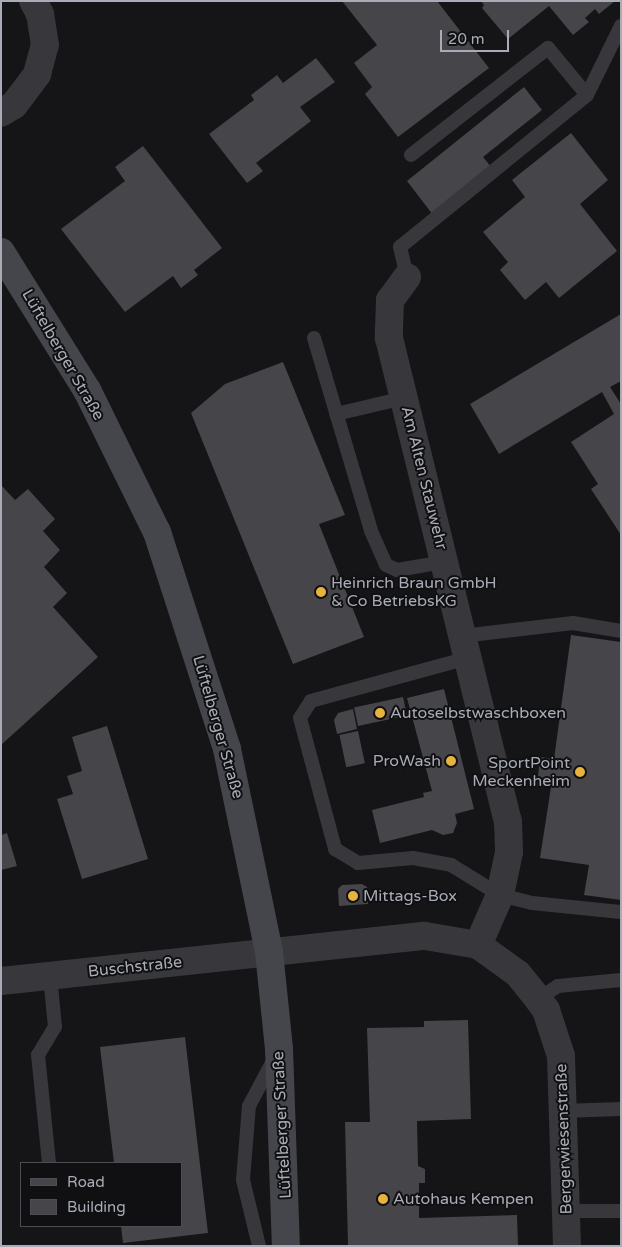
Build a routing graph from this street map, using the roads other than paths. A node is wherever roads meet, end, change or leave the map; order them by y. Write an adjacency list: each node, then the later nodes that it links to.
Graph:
1 (33, 1): 4 (street)
2 (621, 26): 3 (lane, Am Alten Stauwehr)
3 (587, 95): 5 (lane); 7 (lane, Am Alten Stauwehr)
4 (1, 113)
5 (412, 155)
6 (1, 252): 17 (main road, Lüftelberger Straße)
7 (407, 276): 9 (street, Am Alten Stauwehr)
8 (314, 338): 10 (lane)
9 (404, 398): 10 (lane); 11 (street, Am Alten Stauwehr)
10 (336, 414): 11 (lane)
11 (444, 562): 13 (street, Am Alten Stauwehr)
12 (621, 631): 13 (lane)
13 (465, 647): 14 (street, Am Alten Stauwehr); 14 (lane)
14 (500, 895): 15 (lane); 16 (street, Am Alten Stauwehr)
15 (621, 912)
16 (478, 945): 17 (street, Bergerwiesenstraße); 21 (street, Bergerwiesenstraße)
17 (270, 952): 18 (street, Buschstraße); 22 (main road, Lüftelberger Straße)
18 (50, 976): 20 (street, Buschstraße); 25 (lane)
19 (621, 980): 21 (lane)
20 (1, 981)
21 (538, 999): 24 (street, Bergerwiesenstraße)
22 (279, 1049): 28 (lane); 29 (main road, Lüftelberger Straße)
23 (621, 1109): 24 (lane)
24 (564, 1111): 26 (street, Bergerwiesenstraße)
25 (49, 1162)
26 (567, 1211): 27 (lane); 30 (street, Bergerwiesenstraße)
27 (621, 1212)
28 (259, 1246)
29 (286, 1246)
30 (567, 1246)

